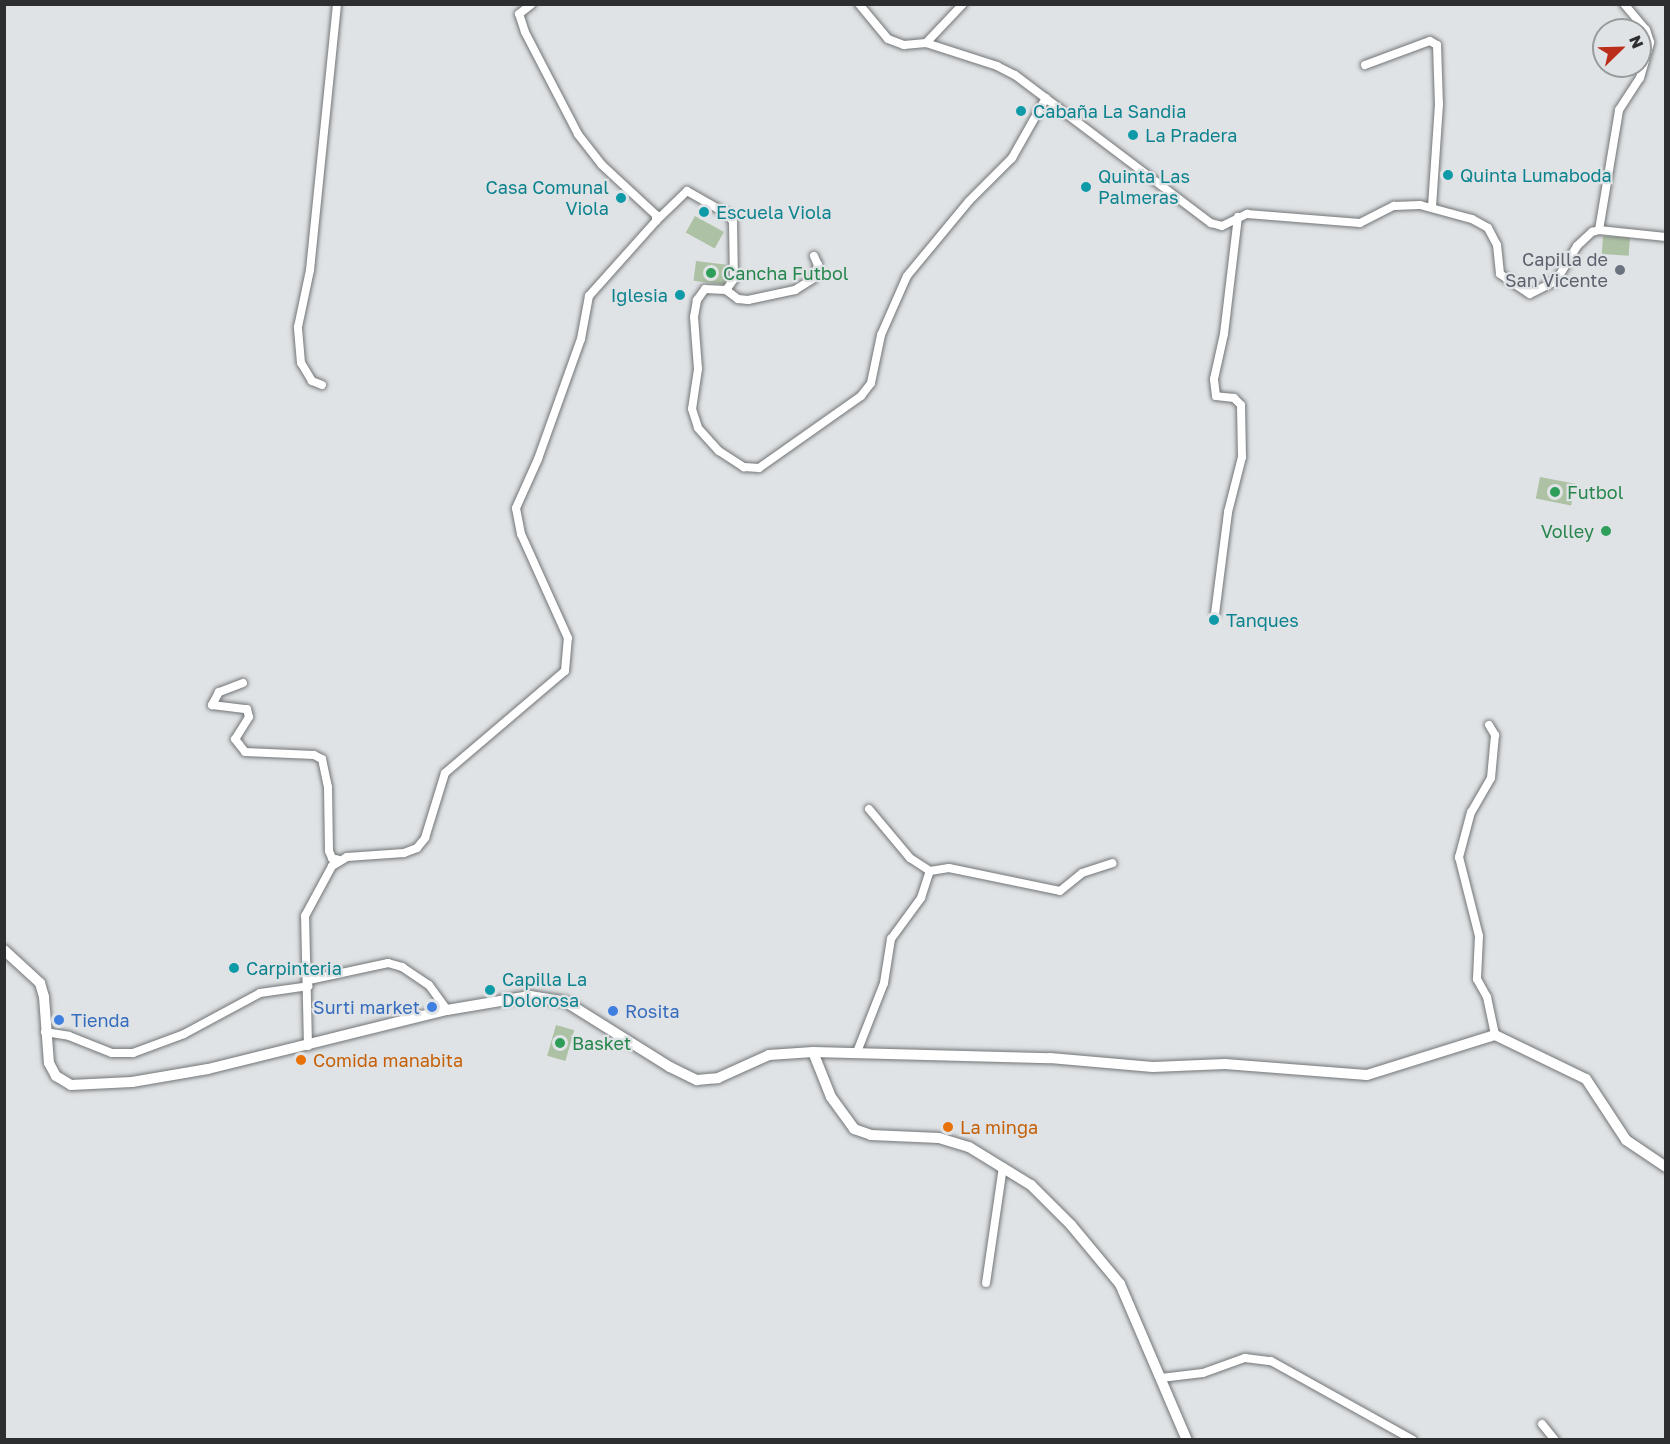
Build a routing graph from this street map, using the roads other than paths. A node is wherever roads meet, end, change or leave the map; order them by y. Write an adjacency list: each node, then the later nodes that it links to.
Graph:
1 (337, 4): 16 (street)
2 (532, 4): 11 (street)
3 (859, 4): 6 (street)
4 (963, 4): 6 (street)
5 (1624, 4): 12 (street)
6 (926, 44): 8 (street)
7 (1365, 65): 9 (street)
8 (1046, 98): 10 (street); 15 (street)
9 (1432, 208): 10 (street); 12 (street)
10 (1238, 217): 17 (street)
11 (656, 221): 15 (street); 21 (street)
12 (1599, 230): 13 (street)
13 (1665, 237)
14 (814, 256): 15 (street)
15 (726, 290)
16 (322, 385)
17 (1215, 614)
18 (243, 683): 21 (street)
19 (1489, 724): 28 (street)
20 (869, 809): 23 (street)
21 (339, 860): 25 (street)
22 (1112, 863): 23 (street)
23 (930, 871): 31 (street)
24 (4, 950): 27 (street)
25 (309, 983): 26 (street); 27 (street); 29 (street)
26 (447, 1010): 29 (street); 30 (street)
27 (45, 1032): 29 (street)
28 (1495, 1035): 31 (street); 33 (street)
29 (308, 1046)
30 (813, 1052): 31 (street); 32 (street)
31 (857, 1052)
32 (1003, 1167): 34 (street); 35 (street)
33 (1665, 1167)
34 (986, 1283)
35 (1161, 1378): 37 (street); 38 (street)
36 (1542, 1424): 39 (street)
37 (1187, 1440)
38 (1413, 1440)
39 (1555, 1440)

